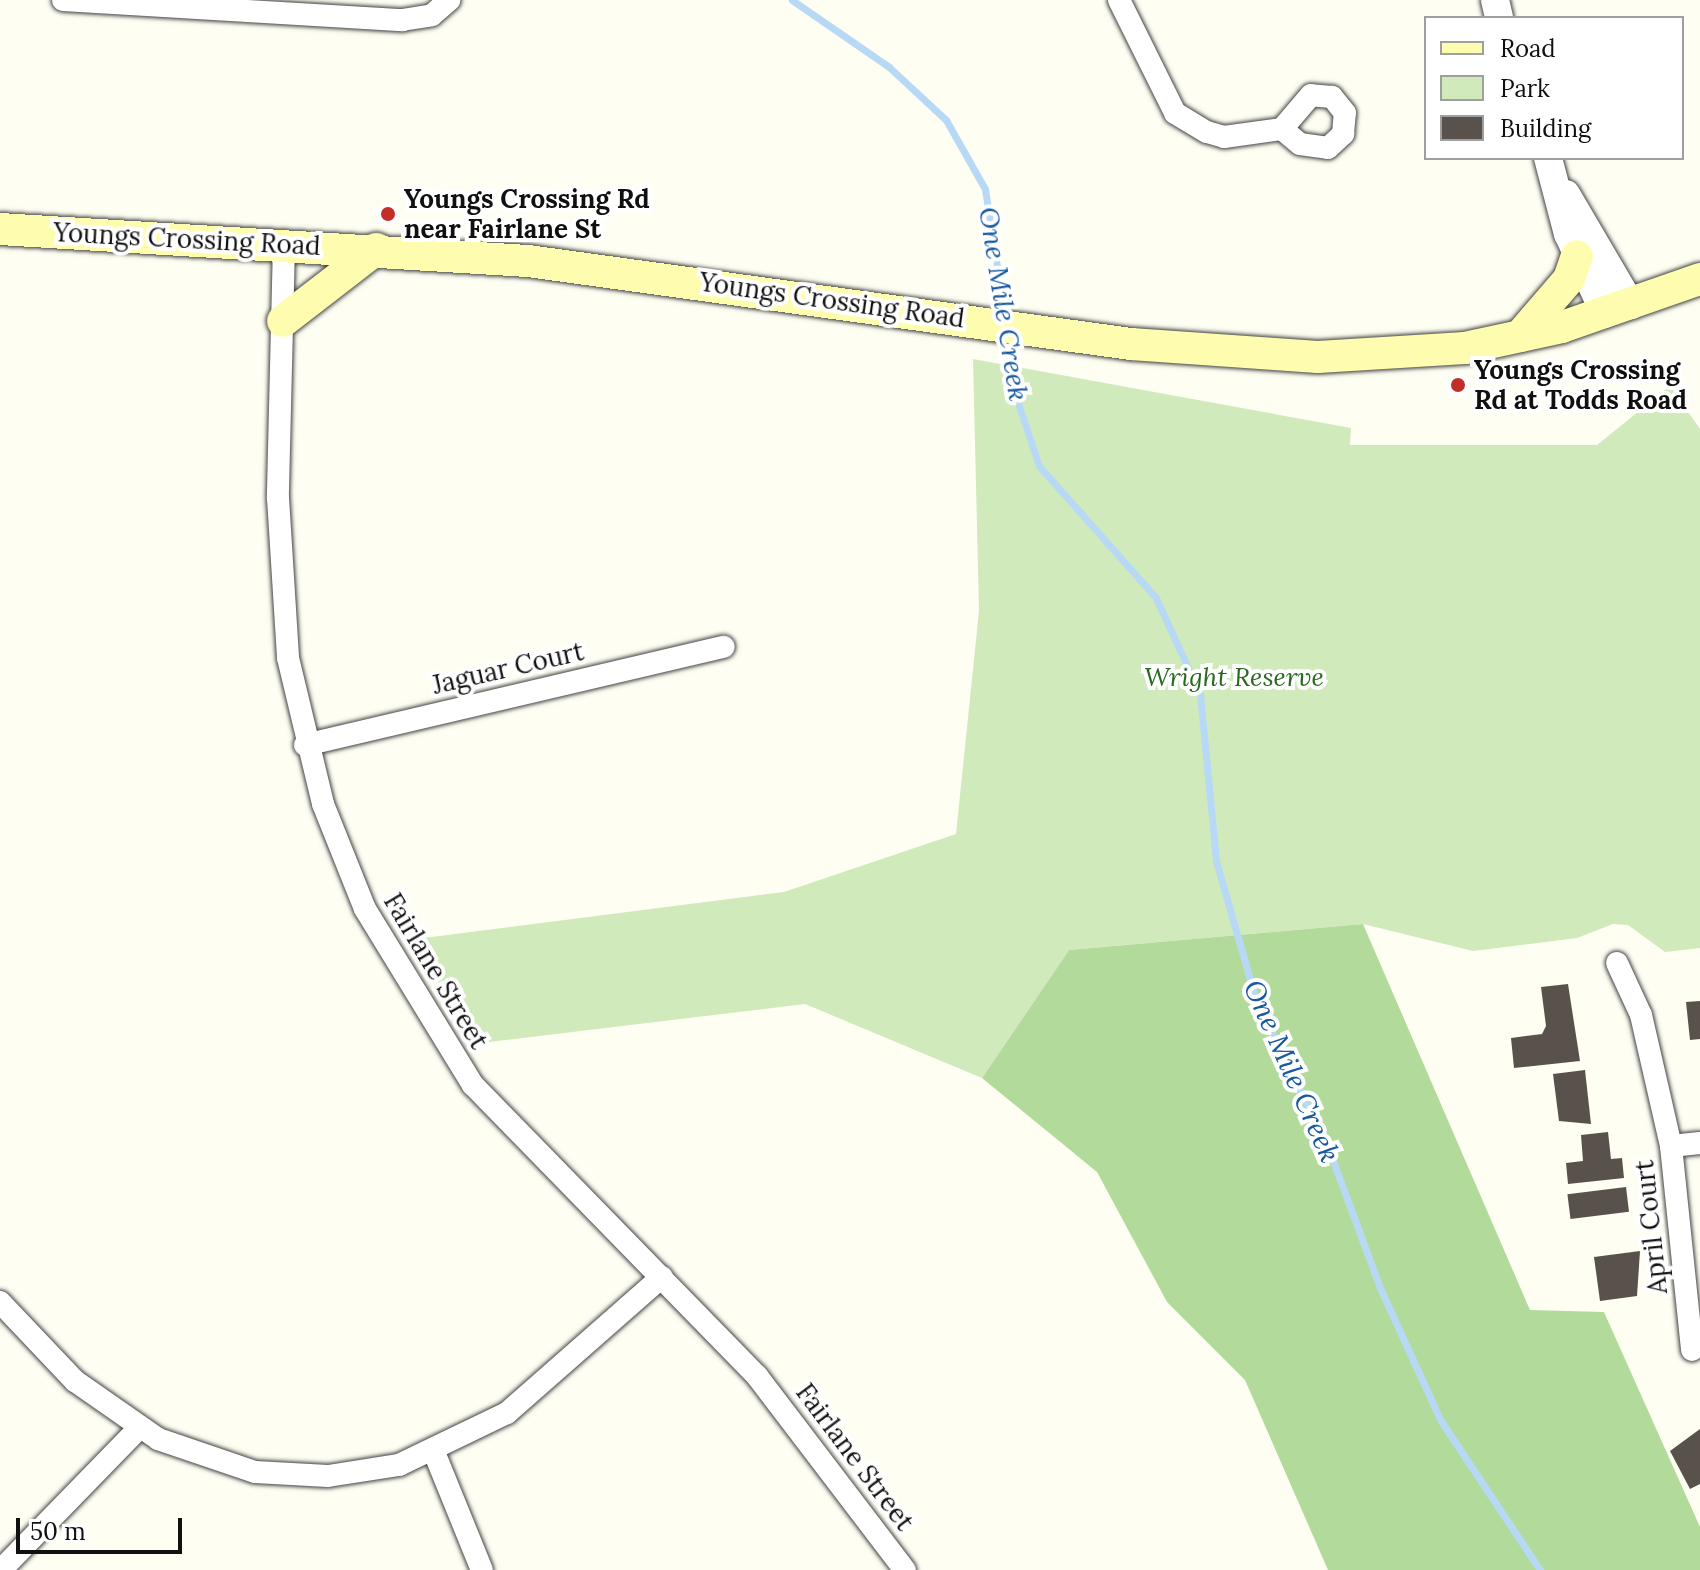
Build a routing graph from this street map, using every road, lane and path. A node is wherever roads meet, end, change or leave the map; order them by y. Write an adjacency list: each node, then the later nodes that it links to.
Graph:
1 (63, 0): 2 (street)
2 (449, 0)
3 (1119, 0): 4 (street)
4 (1282, 129)
5 (1552, 169): 9 (street); 11 (street)
6 (0, 229): 7 (main road, Youngs Crossing Road)
7 (284, 244): 8 (main road, Youngs Crossing Road); 12 (street, Fairlane Street)
8 (376, 249): 12 (main road); 13 (main road, Youngs Crossing Road)
9 (1577, 256): 11 (street); 13 (main road)
10 (1700, 279): 11 (main road, Youngs Crossing Road)
11 (1618, 310): 13 (main road, Youngs Crossing Road)
12 (283, 321): 15 (street, Fairlane Street)
13 (1520, 336)
14 (724, 647): 15 (street, Jaguar Court)
15 (305, 745): 19 (street, Fairlane Street)
16 (1617, 963): 18 (street, April Court)
17 (1700, 1143): 18 (street)
18 (1671, 1146): 21 (street, April Court)
19 (662, 1277): 23 (street); 26 (street, Fairlane Street)
20 (0, 1302): 22 (street)
21 (1692, 1350)
22 (139, 1428): 23 (street); 24 (street)
23 (434, 1452): 25 (street)
24 (1, 1570)
25 (482, 1570)
26 (905, 1570)

